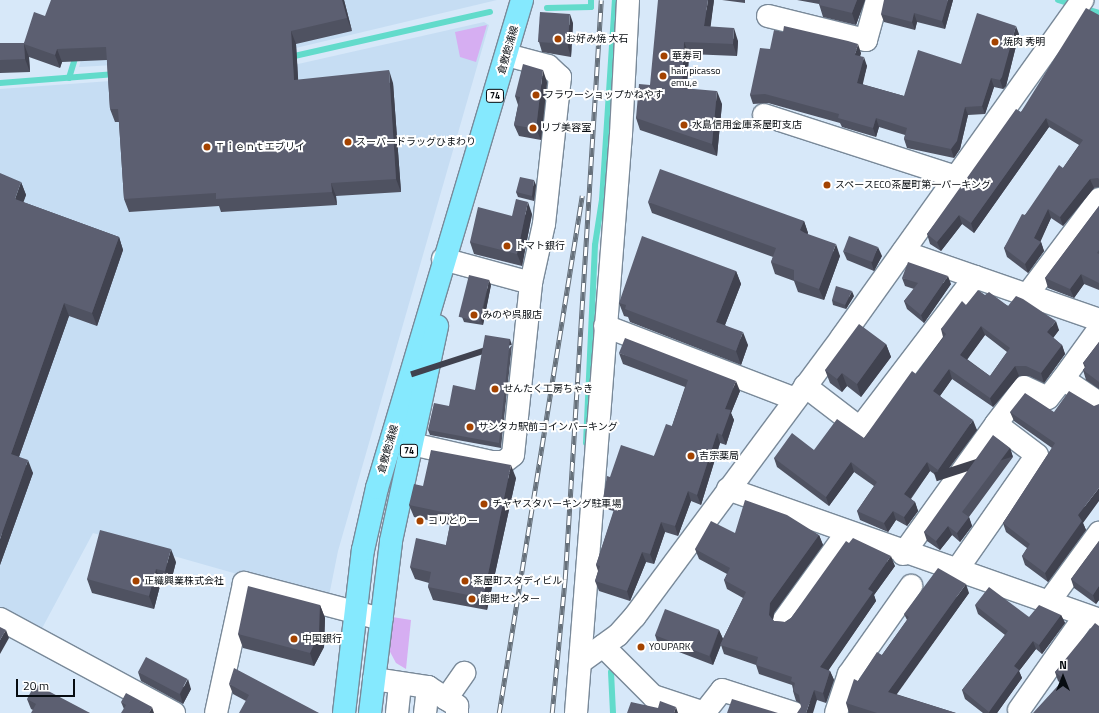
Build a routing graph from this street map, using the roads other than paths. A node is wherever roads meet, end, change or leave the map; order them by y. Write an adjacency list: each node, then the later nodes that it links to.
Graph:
1 (522, 0): 6 (main road, 倉敷飽浦線 / 74)
2 (628, 0): 15 (street)
3 (877, 0): 5 (street)
4 (1079, 5): 8 (street)
5 (768, 16)
6 (507, 55): 11 (main road, 倉敷飽浦線 / 74); 13 (street)
7 (764, 115): 8 (street)
8 (956, 177): 10 (street)
9 (1099, 199): 14 (street)
10 (903, 252): 12 (street); 18 (street)
11 (447, 260): 13 (street); 21 (main road, 倉敷飽浦線 / 74); 21 (main road, 倉敷飽浦線 / 74)
12 (975, 277): 14 (street); 18 (street)
13 (531, 283): 21 (street)
14 (1027, 295): 16 (street)
15 (605, 326): 18 (street); 35 (street)
16 (1098, 327): 17 (street)
17 (1063, 379): 19 (street); 20 (street)
18 (800, 392): 22 (street)
19 (1099, 403)
20 (996, 424): 25 (street); 26 (street)
21 (401, 442): 29 (main road); 32 (main road, 倉敷飽浦線 / 74)
22 (734, 491): 24 (street); 34 (street)
23 (1099, 532): 28 (street)
24 (846, 534): 25 (street); 33 (street)
25 (903, 554): 26 (street)
26 (956, 571): 28 (street)
27 (912, 586): 52 (street)
28 (1048, 602): 30 (street)
29 (355, 613): 32 (street); 43 (street); 44 (main road)
30 (1092, 618): 41 (street)
31 (0, 619): 42 (street)
32 (381, 619): 37 (main road, 倉敷飽浦線 / 74)
33 (784, 620)
34 (604, 646): 35 (street); 50 (street)
35 (582, 661): 49 (street)
36 (464, 673): 40 (street)
37 (374, 679): 38 (street); 45 (main road); 46 (main road, 倉敷飽浦線 / 74)
38 (400, 683): 39 (street); 47 (street)
39 (428, 687): 40 (street); 48 (street)
40 (451, 706)
41 (1019, 710)
42 (174, 713)
43 (216, 713)
44 (344, 713)
45 (353, 713)
46 (370, 713)
47 (397, 713)
48 (425, 713)
49 (576, 713)
50 (704, 713): 51 (street)
51 (793, 713)
52 (836, 713)

